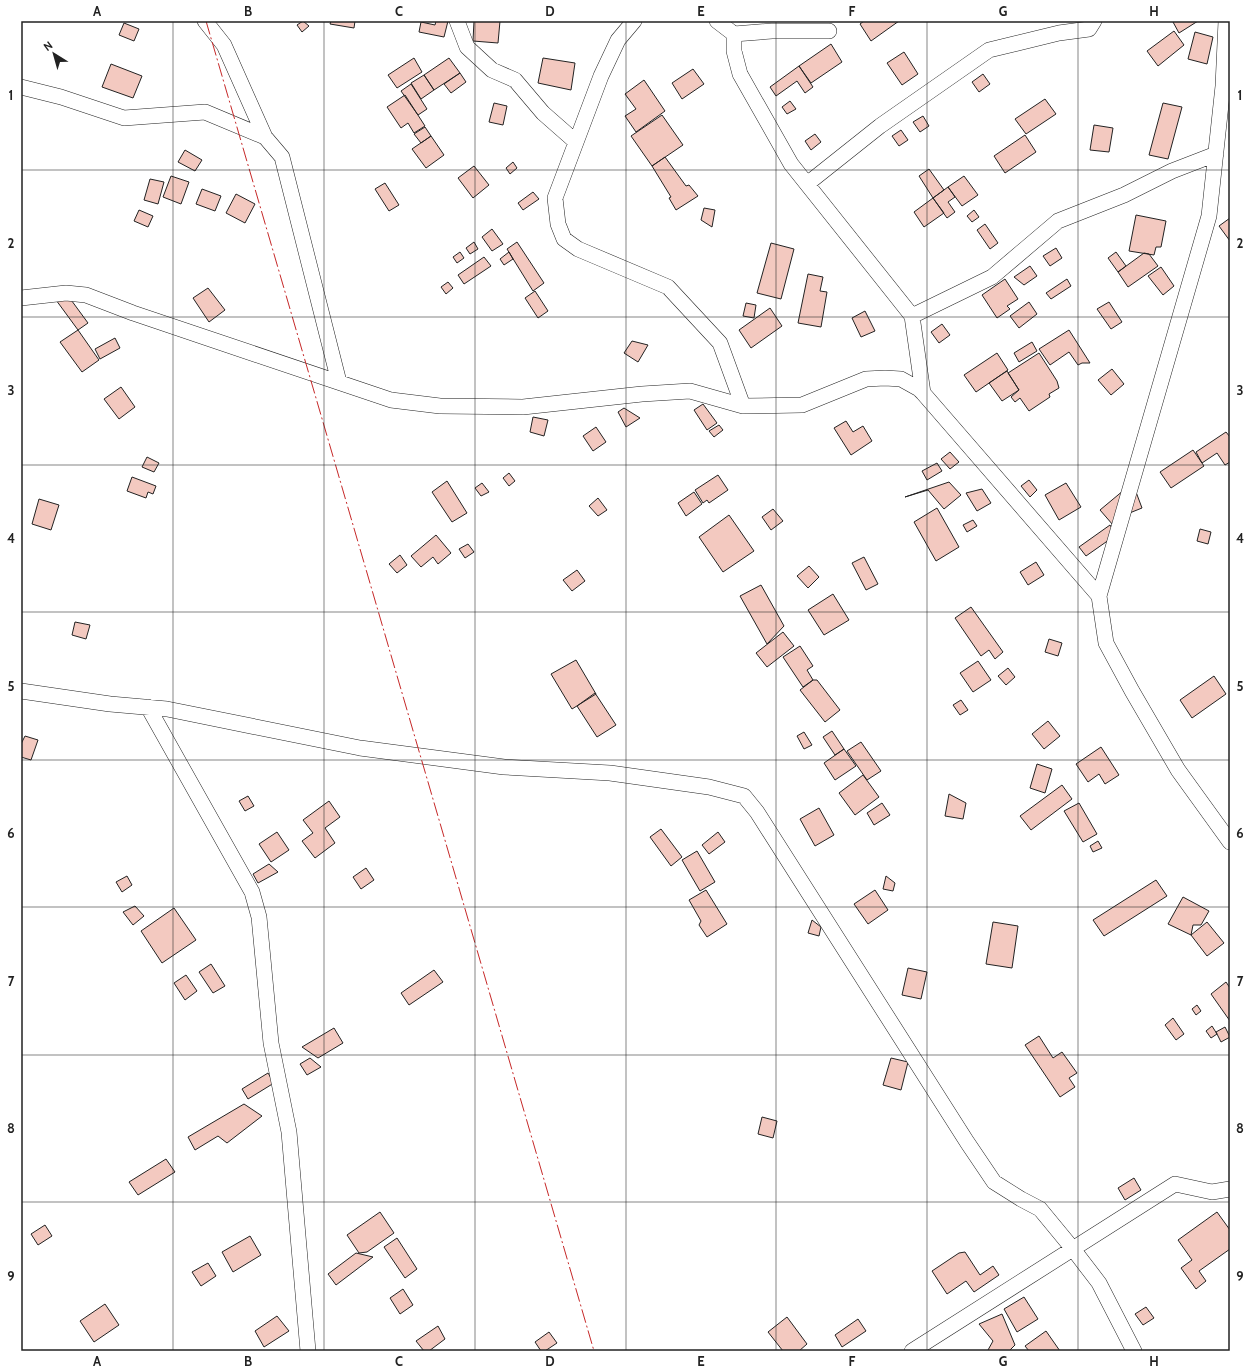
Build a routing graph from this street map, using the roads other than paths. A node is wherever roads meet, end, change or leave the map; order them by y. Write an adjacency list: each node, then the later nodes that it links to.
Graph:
1 (205, 21): 12 (street)
2 (457, 21): 13 (street)
3 (634, 21): 13 (street)
4 (717, 21): 9 (street)
5 (1094, 21): 15 (street)
6 (1226, 21): 11 (street)
7 (776, 26): 8 (street); 9 (street)
8 (829, 31)
9 (734, 34): 15 (street)
10 (21, 87): 12 (street)
11 (1226, 94): 14 (street)
12 (265, 137): 18 (street)
13 (576, 142): 20 (street)
14 (1216, 154): 17 (street); 21 (street)
15 (807, 184): 17 (street)
16 (21, 298): 18 (street)
17 (912, 316): 19 (street)
18 (339, 382): 20 (street)
19 (923, 393): 20 (street); 21 (street)
20 (744, 406)
21 (1099, 596): 24 (street)
22 (21, 691): 23 (street)
23 (148, 707): 26 (street); 27 (street)
24 (1230, 842)
25 (1230, 1189): 26 (street)
26 (1072, 1249): 28 (street); 29 (street)
27 (308, 1351)
28 (912, 1351)
29 (1134, 1351)

